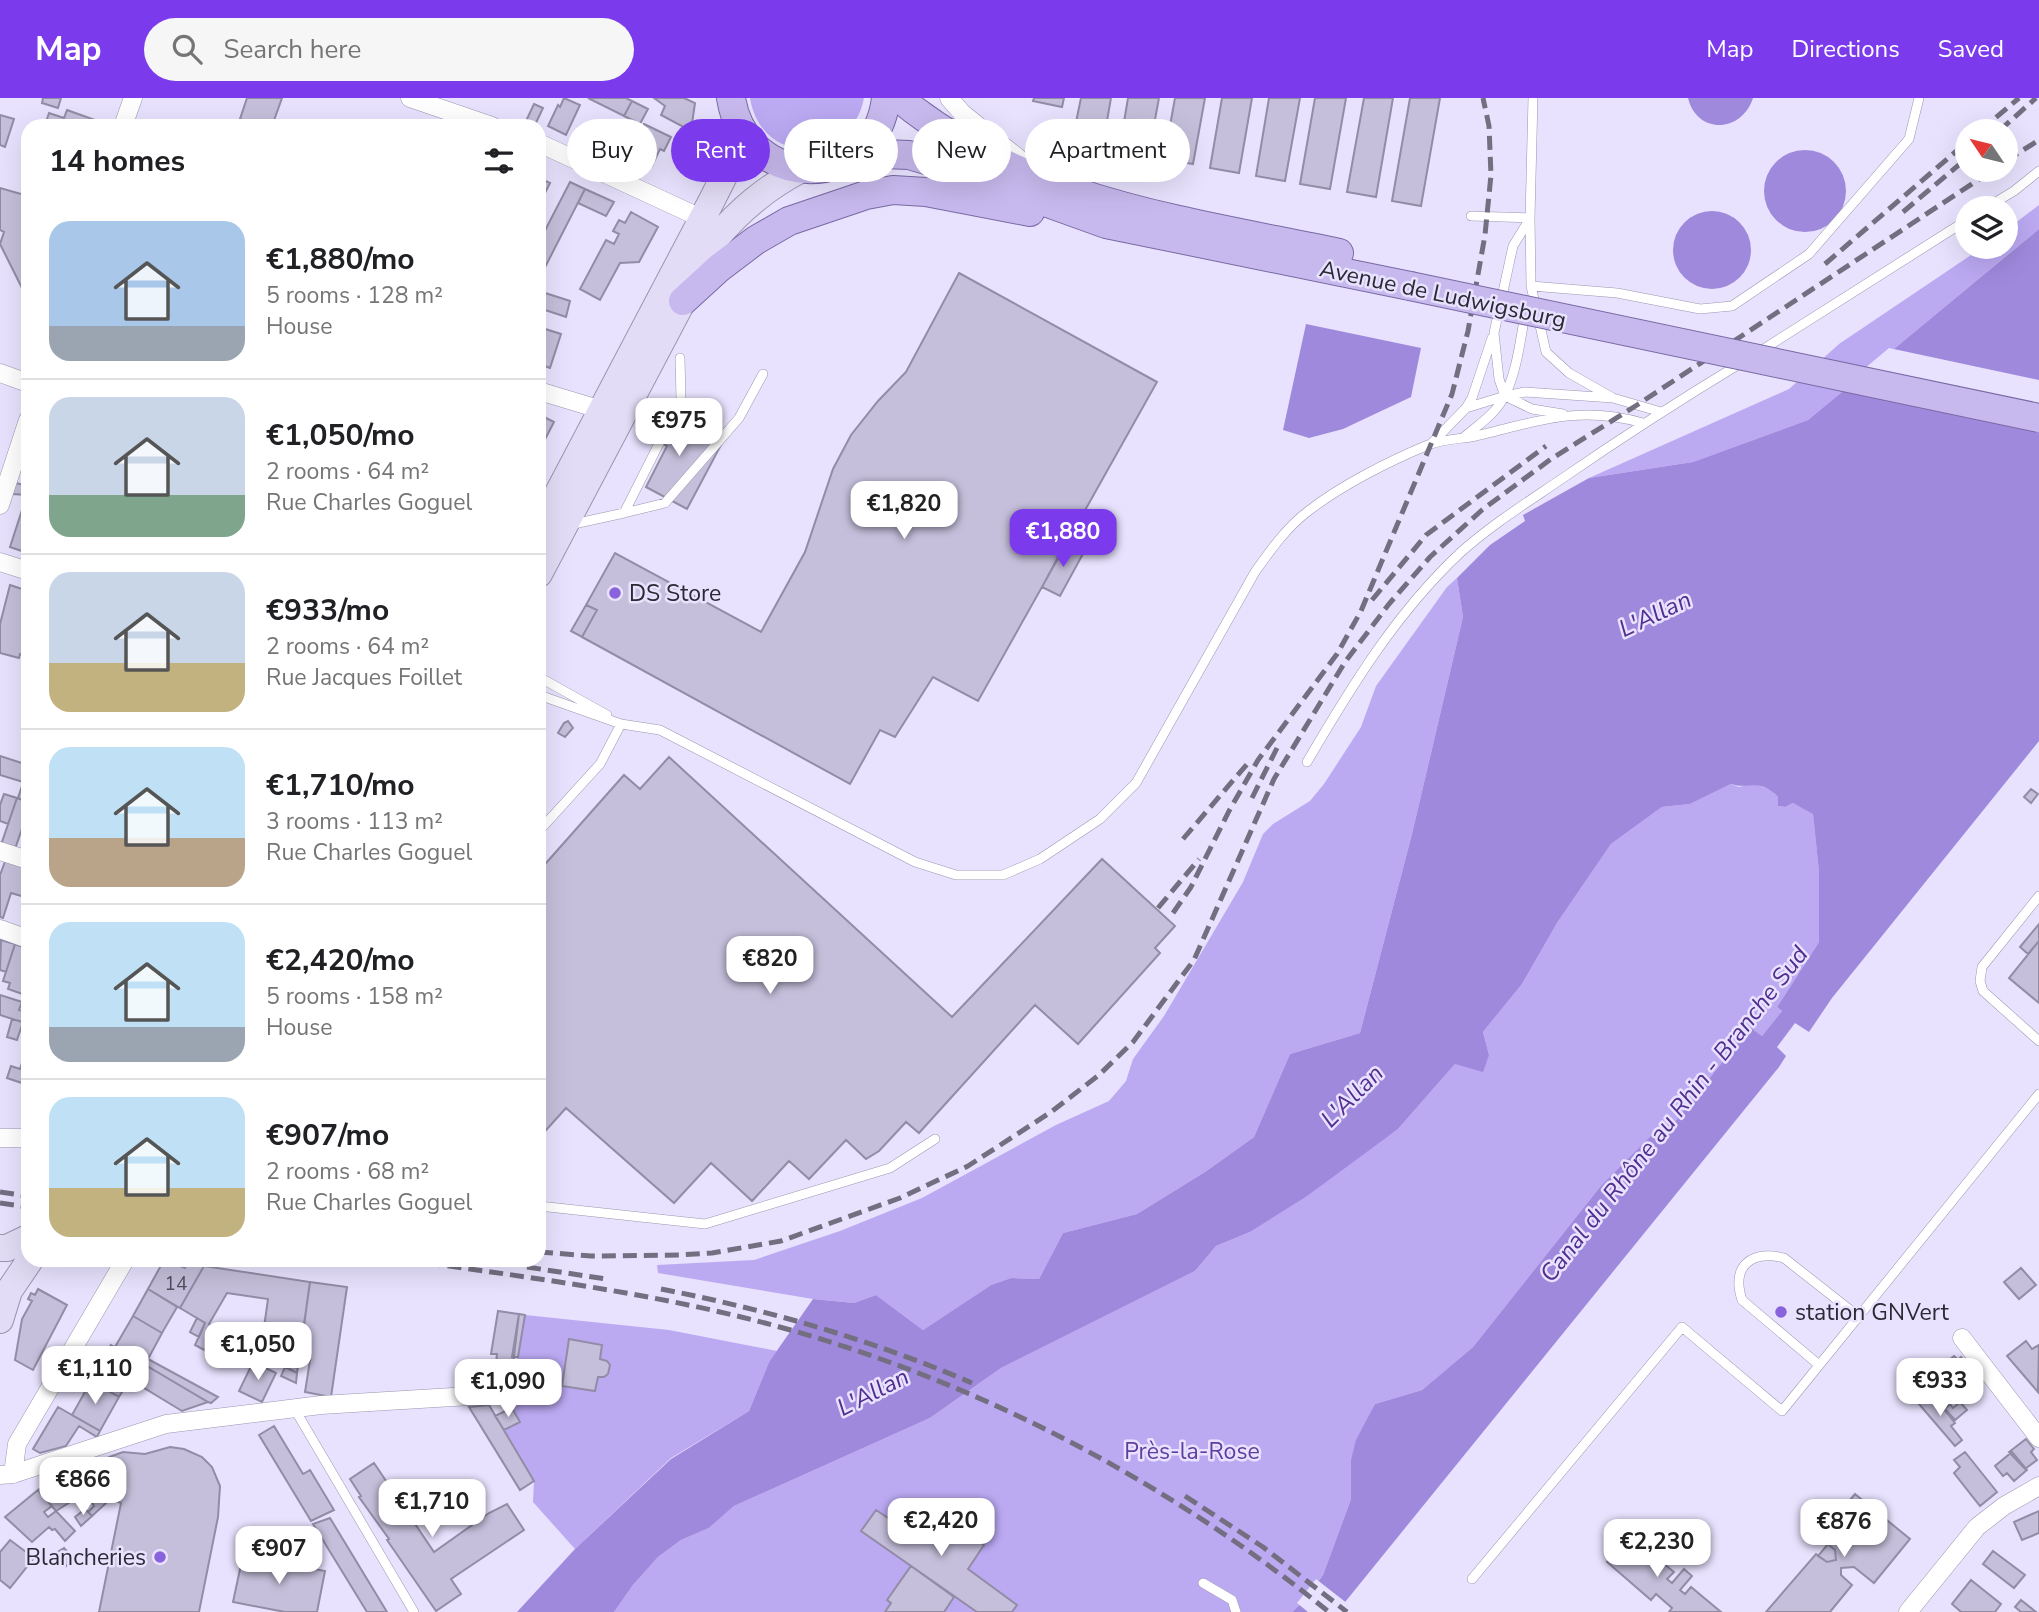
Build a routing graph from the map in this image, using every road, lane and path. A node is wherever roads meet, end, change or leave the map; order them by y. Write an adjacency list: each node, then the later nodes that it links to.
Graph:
1 (133, 98): 9 (street)
2 (410, 98): 10 (street)
3 (731, 98): 11 (main road)
4 (886, 98): 12 (main road)
5 (900, 98): 18 (main road, Avenue de Ludwigsburg)
6 (949, 98): 18 (street, Avenue de Ludwigsburg)
7 (1533, 98): 21 (lane)
8 (1919, 98): 26 (lane)
9 (126, 119)
10 (472, 119)
11 (737, 119)
12 (882, 119)
13 (546, 146): 22 (street)
14 (898, 155): 23 (main road, Avenue de Ludwigsburg)
15 (2039, 171): 19 (lane)
16 (784, 178): 27 (main road)
17 (721, 182): 22 (main road)
18 (1060, 188): 25 (main road, Avenue de Ludwigsburg)
19 (2006, 196)
20 (1471, 216): 21 (lane)
21 (1530, 218): 26 (lane); 28 (lane)
22 (703, 219): 38 (main road)
23 (1106, 224): 25 (main road, Avenue de Ludwigsburg); 27 (main road)
24 (1955, 228): 39 (lane)
25 (1417, 278): 36 (main road, Avenue de Ludwigsburg); 41 (main road, Avenue de Ludwigsburg, bridge)
26 (1531, 286): 34 (lane); 35 (lane)
27 (683, 301): 48 (main road)
28 (1494, 333): 34 (lane); 37 (lane)
29 (681, 358): 47 (lane)
30 (0, 373): 32 (street)
31 (763, 374): 47 (lane)
32 (21, 380)
33 (546, 393): 38 (street)
34 (1505, 396): 35 (lane); 37 (lane); 40 (lane); 43 (lane)
35 (1613, 398): 39 (lane)
36 (2039, 400)
37 (1466, 408): 45 (lane)
38 (602, 410): 48 (main road)
39 (1661, 412): 42 (lane)
40 (1567, 414): 42 (lane); 43 (lane)
41 (2039, 418)
42 (1643, 424): 55 (lane)
43 (1461, 439): 45 (lane)
44 (21, 441): 46 (street)
45 (1431, 444): 54 (lane)
46 (0, 505)
47 (624, 513): 48 (lane)
48 (552, 528): 49 (main road)
49 (546, 549)
50 (0, 562): 51 (street)
51 (21, 569)
52 (546, 681): 54 (lane)
53 (546, 697): 54 (lane)
54 (621, 724): 56 (lane)
55 (1307, 762)
56 (546, 823)
57 (0, 851): 58 (street)
58 (21, 858)
59 (2039, 896): 62 (lane)
60 (0, 929): 61 (street)
61 (21, 936)
62 (2039, 1041)
63 (2039, 1094): 74 (lane)
64 (0, 1138): 65 (street)
65 (21, 1139)
66 (935, 1139): 67 (lane)
67 (546, 1207)
68 (21, 1242): 69 (main road)
69 (0, 1248)
70 (0, 1265): 73 (main road)
71 (25, 1267): 73 (main road)
72 (121, 1267): 81 (street)
73 (9, 1291): 75 (main road)
74 (1859, 1317): 77 (lane); 77 (lane)
75 (0, 1320)
76 (1962, 1338): 80 (street)
77 (1819, 1365): 83 (lane)
78 (486, 1395): 79 (street)
79 (294, 1408): 81 (street); 85 (lane)
80 (2039, 1438)
81 (7, 1475)
82 (2039, 1486): 87 (street)
83 (1472, 1579)
84 (1203, 1583): 86 (lane)
85 (414, 1612)
86 (1236, 1612)
87 (1908, 1612)

